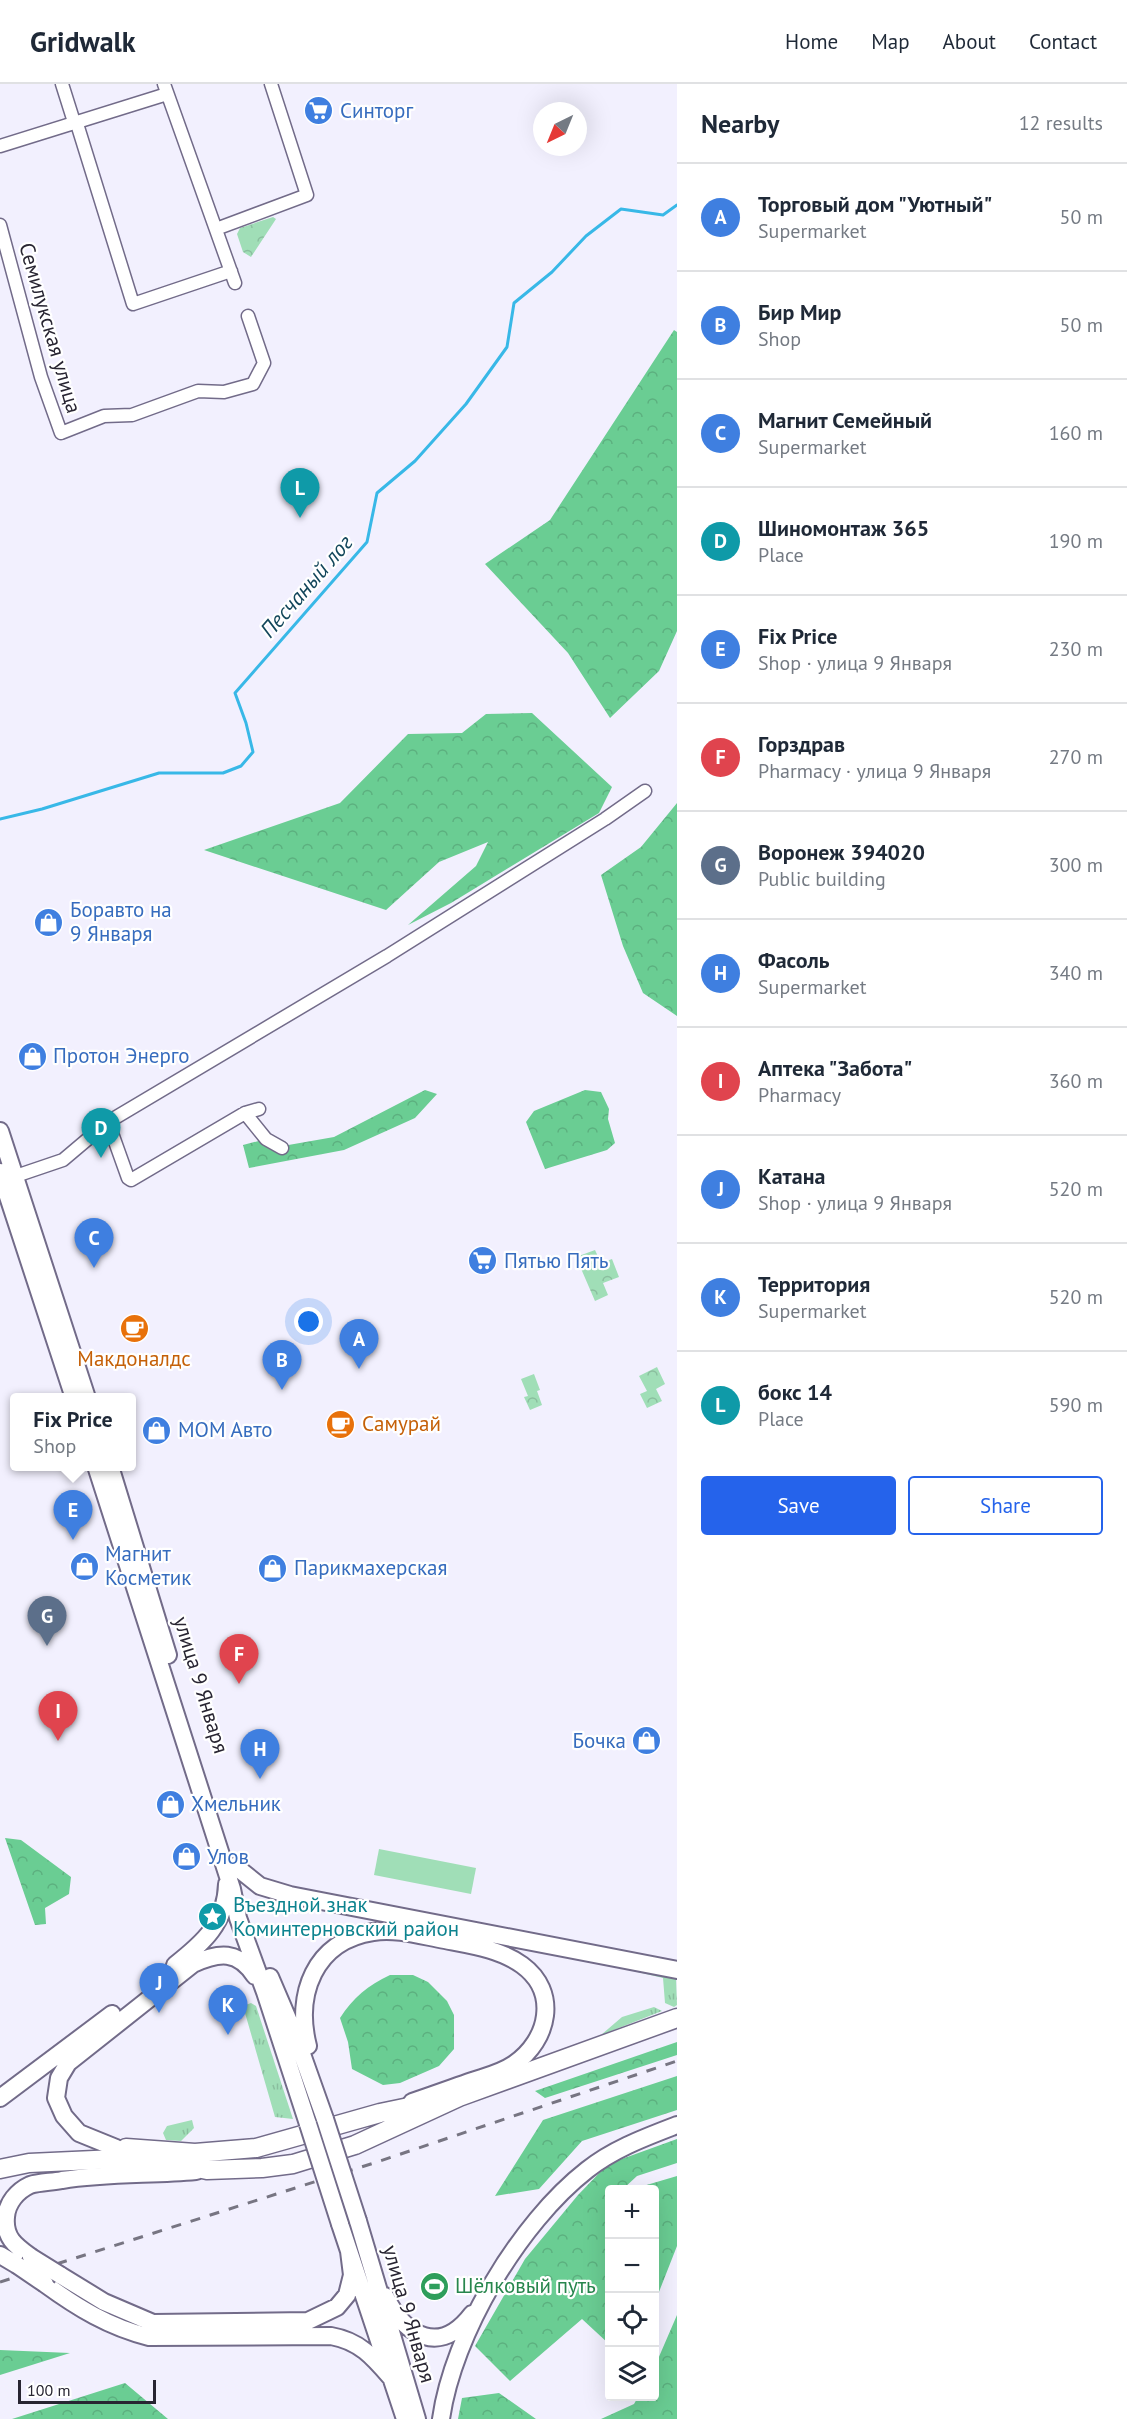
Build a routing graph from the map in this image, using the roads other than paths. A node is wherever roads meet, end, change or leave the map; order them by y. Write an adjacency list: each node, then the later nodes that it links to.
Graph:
1 (62, 84): 4 (street)
2 (271, 84): 7 (street)
3 (166, 89): 4 (street); 7 (street)
4 (74, 122): 5 (street); 7 (street)
5 (0, 146)
6 (0, 225): 8 (street, Семилукская улица)
7 (216, 229)
8 (248, 316)
9 (645, 791): 12 (street)
10 (259, 1109): 11 (street)
11 (245, 1113): 12 (street); 14 (street)
12 (108, 1122): 15 (street)
13 (0, 1131): 15 (main road)
14 (282, 1148)
15 (5, 1178): 16 (main road); 17 (main road)
16 (72, 1393)
17 (85, 1393)
18 (97, 1471): 20 (main road, улица 9 Января)
19 (111, 1471): 20 (main road, улица 9 Января)
20 (230, 1867): 21 (main road); 22 (main road, улица 9 Января); 25 (main road); 26 (main road, улица 9 Января)
21 (677, 1970)
22 (265, 1992): 29 (main road); 33 (main road, улица 9 Января, bridge)
23 (677, 2018): 24 (highway)
24 (459, 2097): 27 (highway); 32 (highway)
25 (0, 2098)
26 (323, 2112): 27 (main road); 36 (main road, улица 9 Января, bridge)
27 (380, 2113): 29 (highway)
28 (677, 2125): 37 (main road)
29 (117, 2148): 30 (highway)
30 (0, 2158)
31 (0, 2169): 32 (highway)
32 (207, 2170): 35 (main road)
33 (349, 2251): 35 (main road, bridge); 38 (main road, улица 9 Января)
34 (0, 2255): 35 (main road)
35 (24, 2261): 38 (main road, bridge)
36 (372, 2268): 37 (main road); 40 (main road, улица 9 Января)
37 (494, 2280): 41 (main road)
38 (392, 2379): 39 (main road, улица 9 Января)
39 (405, 2419)
40 (417, 2419)
41 (441, 2419)

